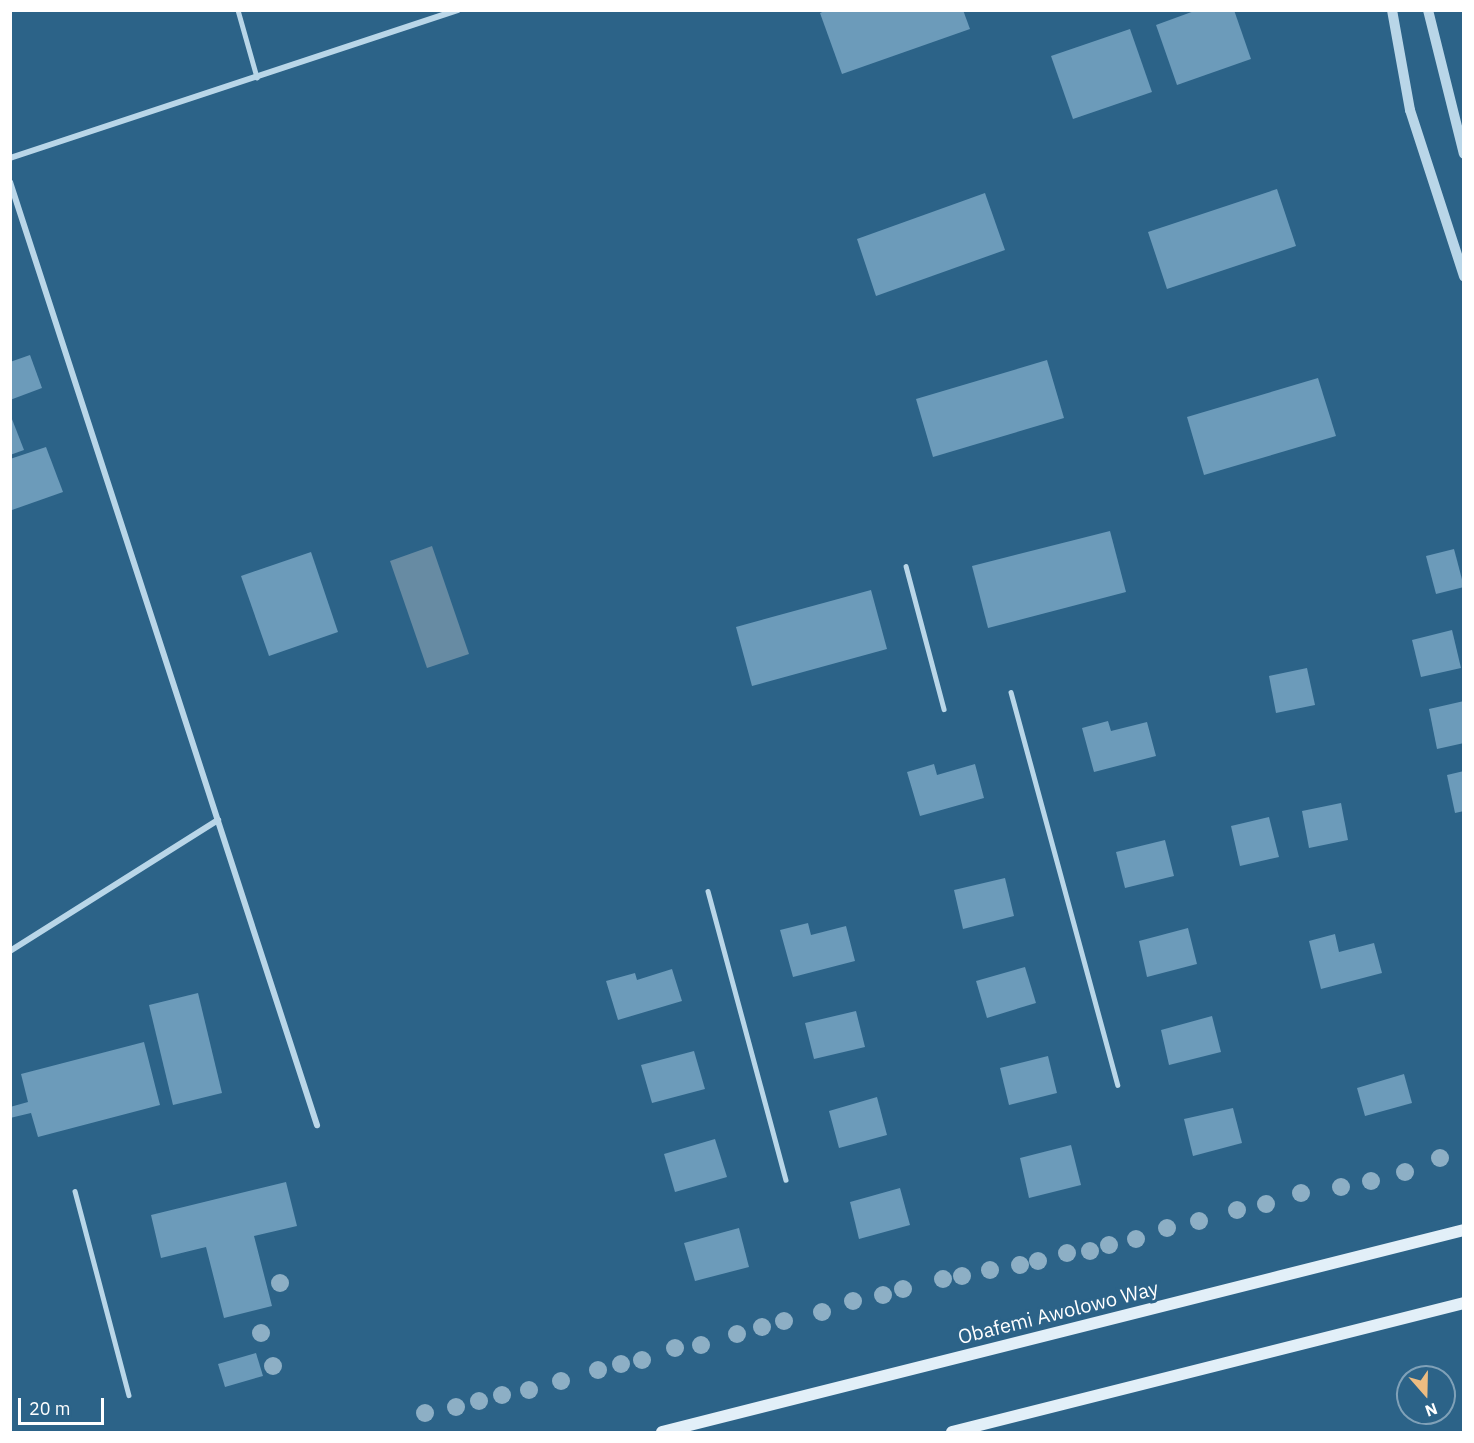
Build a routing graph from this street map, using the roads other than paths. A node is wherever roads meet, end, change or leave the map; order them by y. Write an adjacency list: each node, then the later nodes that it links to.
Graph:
1 (238, 10): 5 (lane)
2 (458, 10): 5 (street)
3 (1392, 10): 9 (street)
4 (1428, 10): 6 (street)
5 (258, 77): 7 (street)
6 (1464, 154)
7 (10, 158)
8 (10, 182): 13 (street)
9 (1464, 276)
10 (906, 566): 12 (lane)
11 (1011, 692): 16 (lane)
12 (944, 709)
13 (218, 820): 15 (street); 17 (street)
14 (708, 891): 18 (lane)
15 (10, 951)
16 (1118, 1085)
17 (317, 1125)
18 (786, 1180)
19 (75, 1191): 22 (lane)
20 (1464, 1230): 23 (main road, Obafemi Awolowo Way)
21 (1464, 1303): 24 (main road)
22 (129, 1395)
23 (662, 1432)
24 (952, 1432)

